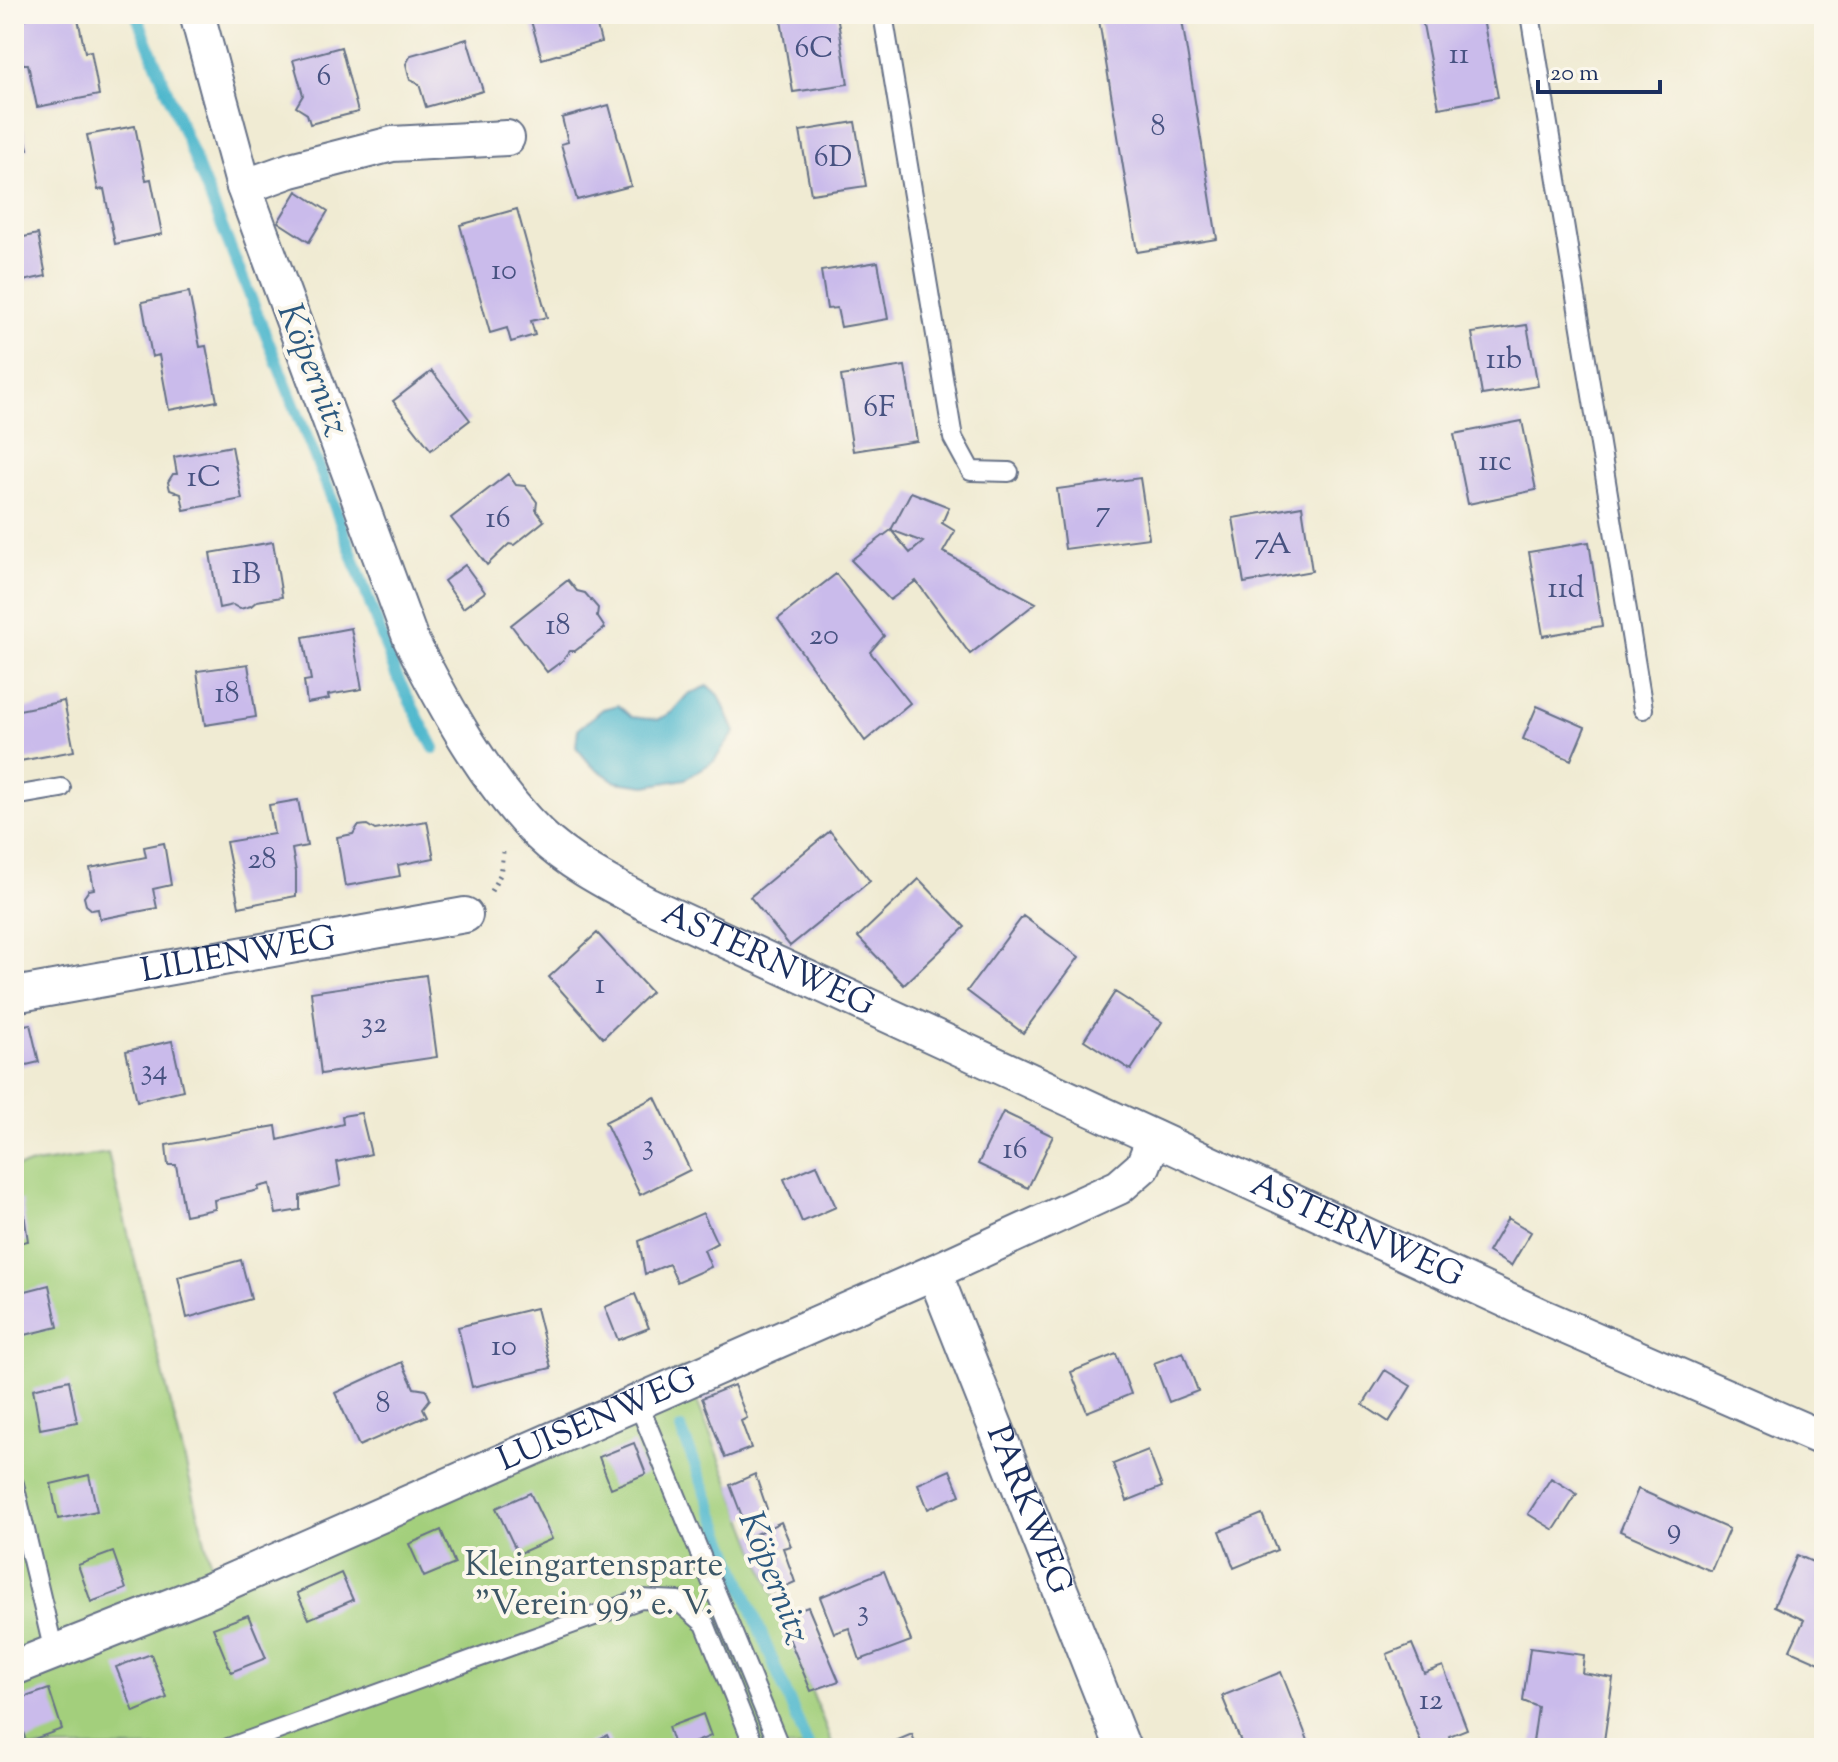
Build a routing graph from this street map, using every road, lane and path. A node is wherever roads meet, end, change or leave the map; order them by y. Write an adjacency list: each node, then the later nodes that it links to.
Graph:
1 (197, 14): 5 (street, ASTERNWEG)
2 (883, 14): 6 (lane)
3 (1530, 14): 7 (lane)
4 (507, 138): 5 (street)
5 (244, 187): 10 (street, ASTERNWEG)
6 (1009, 472)
7 (1643, 709)
8 (61, 788): 9 (lane)
9 (14, 796)
10 (509, 800): 11 (path); 13 (street, ASTERNWEG)
11 (465, 915): 12 (street, LILIENWEG)
12 (14, 995)
13 (1154, 1138): 14 (street, LUISENWEG); 16 (street, ASTERNWEG)
14 (934, 1272): 15 (street, LUISENWEG); 23 (street, PARKWEG)
15 (638, 1403): 18 (street, LUISENWEG); 22 (lane)
16 (1824, 1439)
17 (14, 1484): 18 (lane)
18 (54, 1652): 19 (street, LUISENWEG)
19 (14, 1668)
20 (228, 1748): 21 (lane)
21 (755, 1748)
22 (780, 1748)
23 (1123, 1748)

